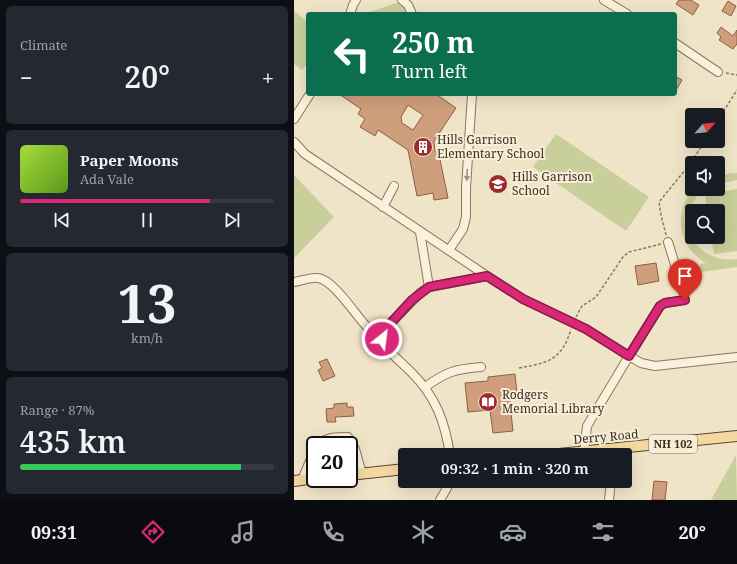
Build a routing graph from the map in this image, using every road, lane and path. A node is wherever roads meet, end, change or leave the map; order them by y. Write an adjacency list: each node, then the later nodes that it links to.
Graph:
1 (356, 0): 4 (street)
2 (402, 0): 5 (street)
3 (604, 0): 6 (street)
4 (351, 12)
5 (411, 12)
6 (624, 12)
7 (677, 44): 8 (street)
8 (718, 72): 9 (path)
9 (737, 75)
10 (737, 90): 13 (path)
11 (308, 96): 14 (street)
12 (472, 96): 21 (street, one-way to 21)
13 (725, 109)
14 (294, 119)
15 (294, 142): 18 (street)
16 (700, 148): 20 (path)
17 (394, 186): 18 (street)
18 (383, 207): 19 (street)
19 (420, 232): 21 (street); 24 (street)
20 (668, 242): 25 (path); 27 (street)
21 (449, 250): 22 (street)
22 (487, 276): 24 (street); 25 (street)
23 (294, 282): 26 (street)
24 (429, 287): 26 (street)
25 (573, 323): 27 (street); 30 (path)
26 (382, 339): 31 (street)
27 (629, 356): 28 (street); 34 (street)
28 (737, 357)
29 (481, 367): 31 (street)
30 (519, 368)
31 (425, 387): 33 (street)
32 (737, 436): 35 (main road, Derry Road / NH 102)
33 (448, 448)
34 (584, 448)
35 (632, 449)
36 (358, 460): 40 (street)
37 (306, 465): 41 (street)
38 (398, 470): 40 (main road)
39 (358, 474): 40 (main road)
40 (362, 474)
41 (298, 480)
42 (447, 488): 44 (street)
43 (611, 488): 45 (street)
44 (440, 500)
45 (610, 500)

